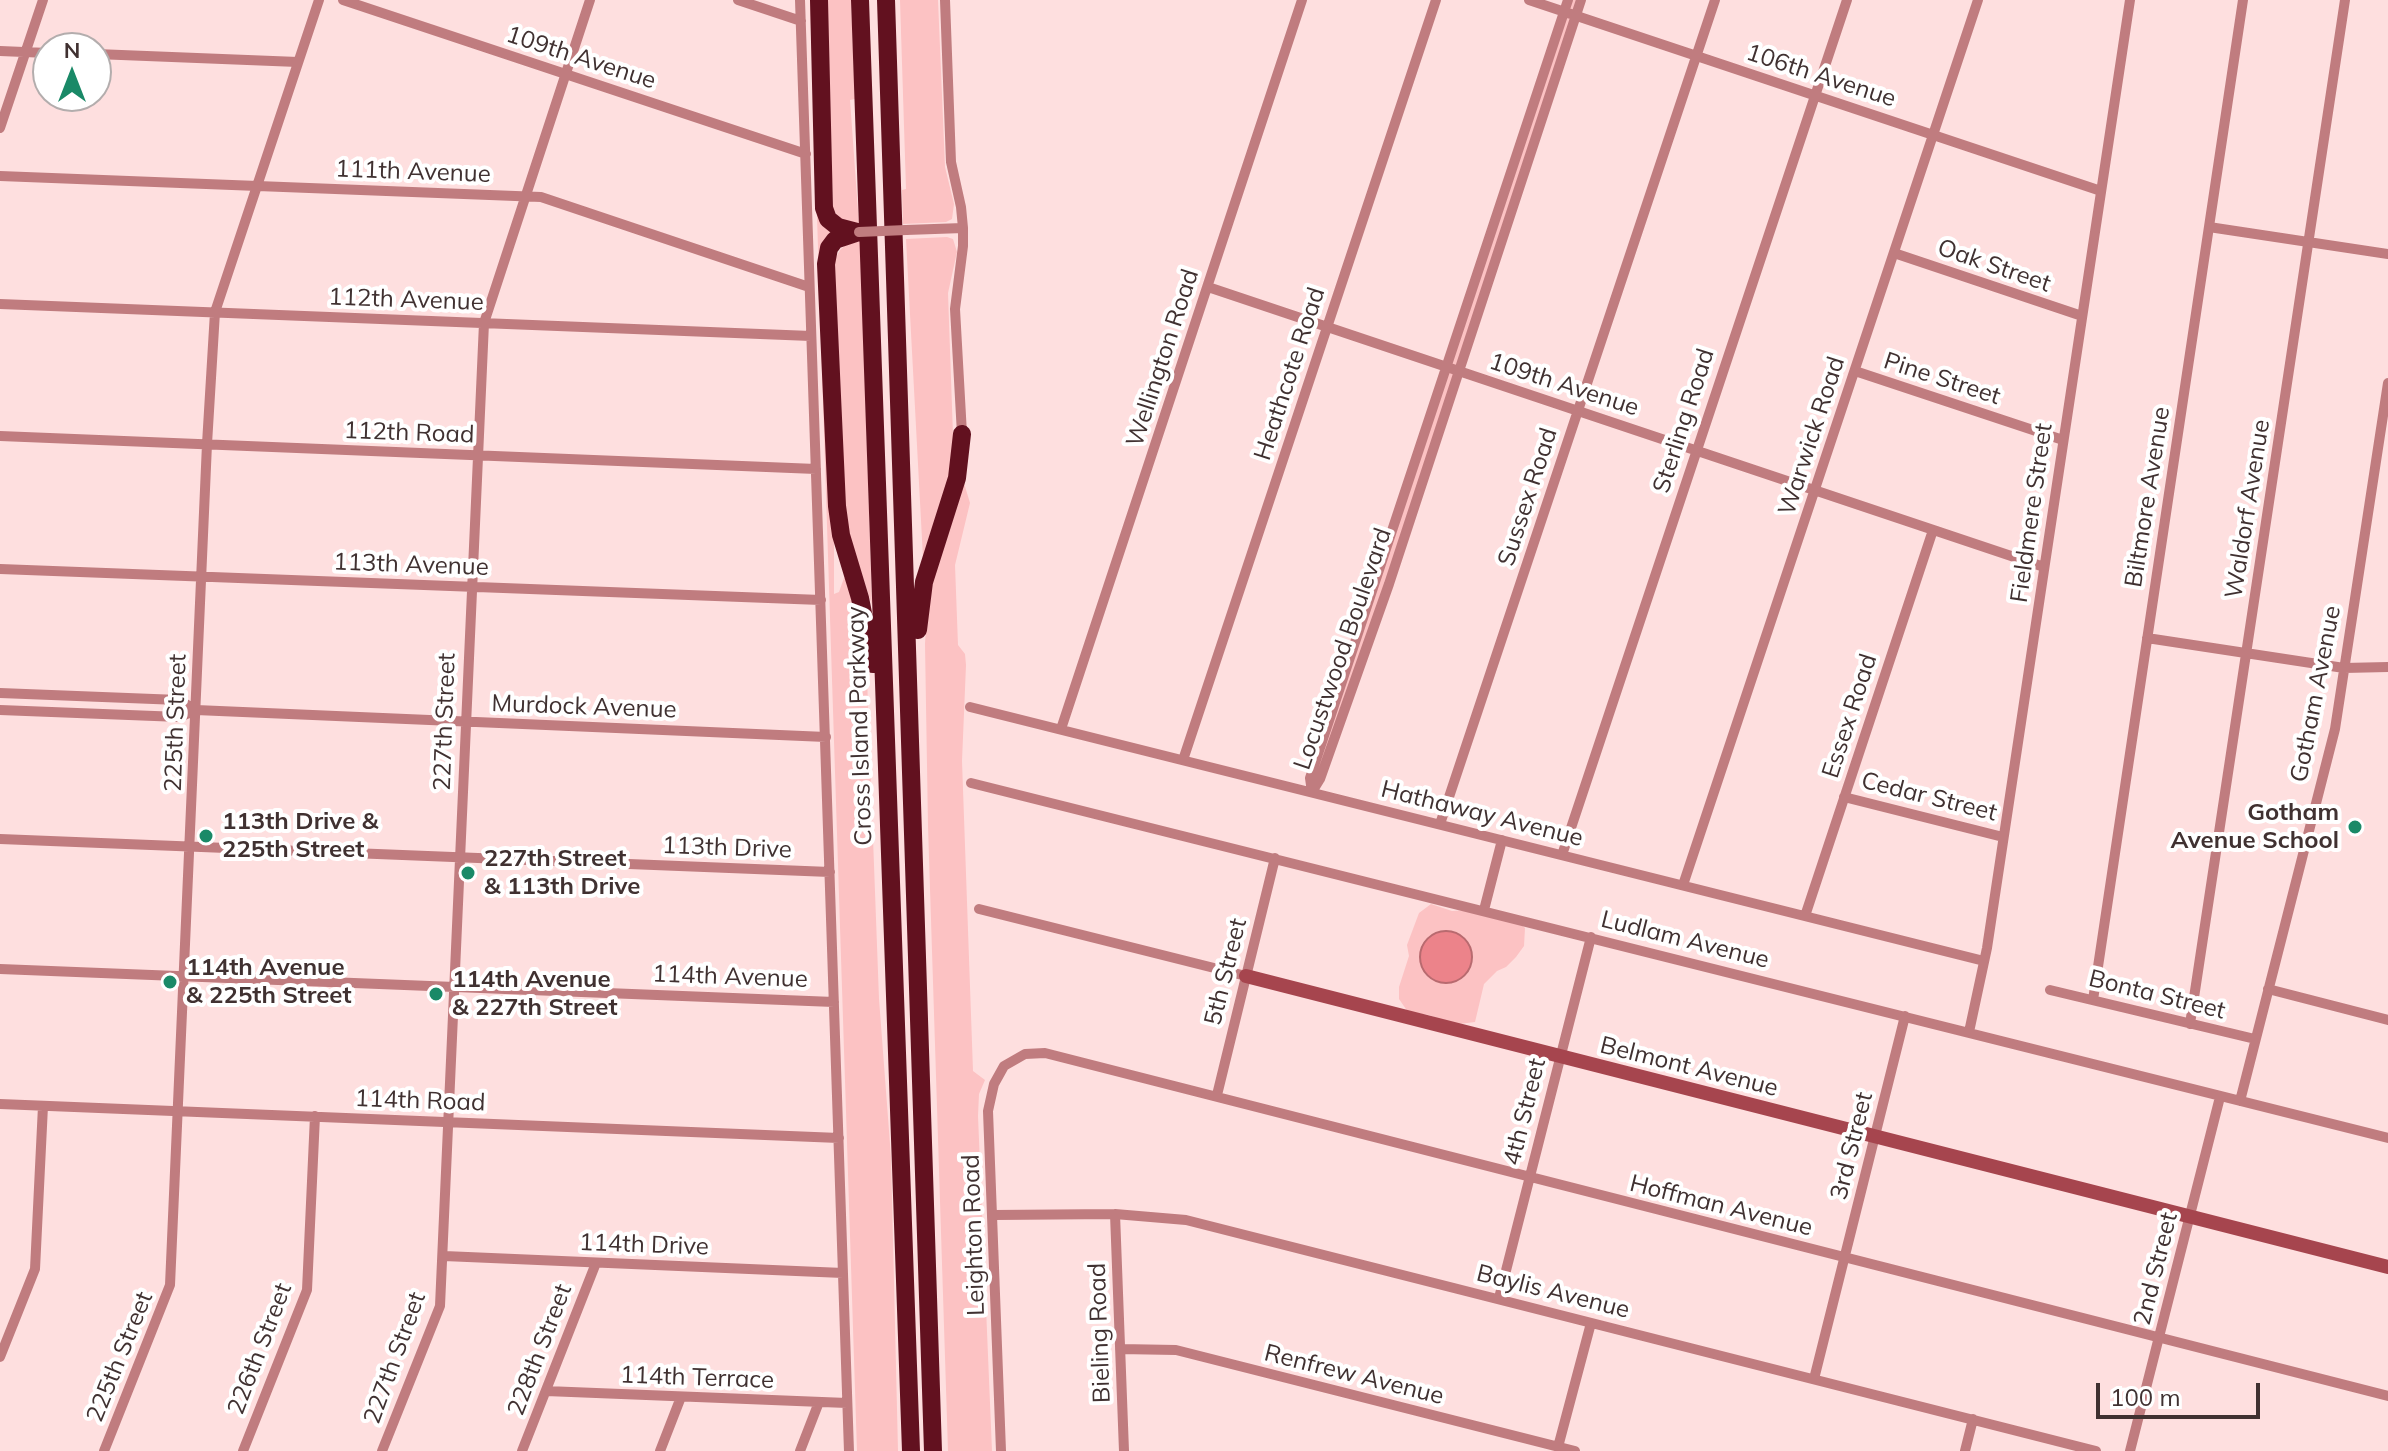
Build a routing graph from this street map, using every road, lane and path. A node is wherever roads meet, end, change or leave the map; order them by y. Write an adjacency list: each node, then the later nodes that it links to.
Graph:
1 (43, 0): 26 (street)
2 (319, 0): 30 (street, 225th Street)
3 (343, 0): 31 (street, 109th Avenue)
4 (590, 0): 31 (street, 227th Street)
5 (738, 0): 24 (street)
6 (800, 0): 24 (street, Cross Island Parkway)
7 (819, 0): 44 (highway)
8 (860, 0): 88 (highway, Cross Island Parkway)
9 (886, 0): 89 (highway)
10 (945, 0): 43 (street)
11 (1302, 0): 49 (street, Wellington Road)
12 (1436, 0): 54 (street, Heathcote Road)
13 (1529, 0): 22 (street, 106th Avenue)
14 (1568, 0): 22 (street, Locustwood Boulevard)
15 (1581, 0): 23 (street, Locustwood Boulevard)
16 (1715, 0): 29 (street, Sussex Road)
17 (1847, 0): 32 (street, Sterling Road)
18 (1978, 0): 34 (street, Warwick Road)
19 (2130, 0): 39 (street, Fieldmere Street)
20 (2243, 0): 42 (street, Biltmore Avenue)
21 (2345, 0): 45 (street, Waldorf Avenue)
22 (1564, 12): 23 (street, 106th Avenue); 38 (street, Locustwood Boulevard)
23 (1576, 15): 29 (street, 106th Avenue); 40 (street, Locustwood Boulevard)
24 (801, 21): 35 (street, Cross Island Parkway)
25 (0, 51): 26 (street)
26 (25, 52): 27 (street); 33 (street)
27 (32, 52)
28 (112, 55): 30 (street)
29 (1696, 56): 32 (street, 106th Avenue); 60 (street, Sussex Road)
30 (298, 62): 37 (street, 225th Street)
31 (566, 74): 35 (street, 109th Avenue); 41 (street, 227th Street)
32 (1814, 94): 34 (street, 106th Avenue); 65 (street, Sterling Road)
33 (0, 128)
34 (1933, 134): 39 (street, 106th Avenue); 46 (street, Warwick Road)
35 (806, 154): 48 (street, Cross Island Parkway)
36 (0, 176): 37 (street, 111th Avenue)
37 (257, 186): 41 (street, 111th Avenue); 51 (street, 225th Street)
38 (1505, 189): 40 (street); 56 (street, Locustwood Boulevard)
39 (2101, 191): 52 (street, Fieldmere Street)
40 (1517, 193): 57 (street, Locustwood Boulevard)
41 (525, 196): 48 (street, 111th Avenue); 53 (street, 227th Street)
42 (2209, 227): 45 (street); 77 (street, Biltmore Avenue)
43 (963, 228): 44 (street, bridge); 61 (street)
44 (859, 232): 88 (highway)
45 (2308, 242): 47 (street); 78 (street, Waldorf Avenue)
46 (1894, 253): 52 (street, Oak Street); 58 (street, Warwick Road)
47 (2388, 254)
48 (809, 287): 55 (street, Cross Island Parkway)
49 (1208, 287): 54 (street, 109th Avenue); 90 (street, Wellington Road)
50 (0, 304): 51 (street, 112th Avenue)
51 (215, 312): 53 (street, 112th Avenue); 64 (street, 225th Street)
52 (2082, 316): 63 (street, Fieldmere Street)
53 (484, 323): 55 (street, 112th Avenue); 66 (street, 227th Street)
54 (1326, 326): 56 (street, 109th Avenue); 92 (street, Heathcote Road)
55 (811, 336): 67 (street, Cross Island Parkway)
56 (1445, 367): 57 (street, 109th Avenue); 73 (street, Locustwood Boulevard)
57 (1458, 371): 60 (street, 109th Avenue); 74 (street, Locustwood Boulevard)
58 (1855, 371): 63 (street, Pine Street); 68 (street, Warwick Road)
59 (2388, 383): 80 (street, Gotham Avenue)
60 (1578, 409): 65 (street, 109th Avenue); 96 (street, Sussex Road)
61 (962, 434): 89 (highway)
62 (0, 436): 64 (street, 112th Road)
63 (2063, 440): 70 (street, Fieldmere Street)
64 (207, 444): 66 (street, 112th Road); 72 (street, 225th Street)
65 (1696, 449): 68 (street, 109th Avenue); 101 (street, Sterling Road)
66 (476, 455): 67 (street, 112th Road); 75 (street, 227th Street)
67 (816, 469): 76 (street, Cross Island Parkway)
68 (1815, 490): 69 (street, 109th Avenue); 105 (street, Warwick Road)
69 (1933, 530): 70 (street, 109th Avenue); 95 (street, Essex Road)
70 (2044, 567): 97 (street, Fieldmere Street)
71 (0, 569): 72 (street, 113th Avenue)
72 (202, 577): 75 (street, 113th Avenue); 85 (street, 225th Street)
73 (1375, 580): 74 (street); 94 (street, Locustwood Boulevard)
74 (1389, 584): 94 (street, Locustwood Boulevard)
75 (471, 587): 76 (street, 113th Avenue); 87 (street, 227th Street)
76 (821, 600): 91 (street, Cross Island Parkway)
77 (2147, 638): 78 (street); 117 (street, Biltmore Avenue)
78 (2246, 653): 80 (street); 121 (street, Waldorf Avenue)
79 (2388, 667): 80 (street)
80 (2344, 668): 115 (street, Gotham Avenue)
81 (0, 693): 82 (street, Murdock Avenue)
82 (61, 694): 85 (street, Murdock Avenue); 86 (street)
83 (970, 707): 90 (street, Hathaway Avenue)
84 (0, 710): 86 (street, Murdock Avenue)
85 (196, 710): 86 (street, Murdock Avenue); 87 (street, Murdock Avenue); 100 (street, 225th Street)
86 (60, 712)
87 (465, 722): 91 (street, Murdock Avenue); 102 (street, 227th Street)
88 (884, 722): 166 (highway, Cross Island Parkway)
89 (911, 729): 167 (highway)
90 (1061, 729): 92 (street, Hathaway Avenue)
91 (826, 737): 104 (street, Cross Island Parkway)
92 (1183, 760): 94 (street, Hathaway Avenue)
93 (971, 783): 103 (street, Ludlam Avenue)
94 (1312, 792): 96 (street, Hathaway Avenue)
95 (1844, 797): 97 (street, Cedar Street); 108 (street, Essex Road)
96 (1440, 824): 99 (street, Hathaway Avenue)
97 (2003, 837): 110 (street, Fieldmere Street)
98 (0, 839): 100 (street, 113th Drive)
99 (1502, 840): 101 (street, Hathaway Avenue); 107 (street)
100 (191, 846): 102 (street, 113th Drive); 112 (street, 225th Street)
101 (1562, 855): 105 (street, Hathaway Avenue)
102 (460, 857): 104 (street, 113th Drive); 114 (street, 227th Street)
103 (1275, 858): 107 (street, Ludlam Avenue); 113 (street, 5th Street)
104 (830, 872): 118 (street, Cross Island Parkway)
105 (1683, 885): 108 (street, Hathaway Avenue)
106 (979, 909): 113 (street, Belmont Avenue)
107 (1484, 910): 109 (street, Ludlam Avenue)
108 (1805, 916): 110 (street, Hathaway Avenue)
109 (1591, 937): 119 (street, Ludlam Avenue); 125 (street, 4th Street)
110 (1984, 961): 122 (street, Fieldmere Street)
111 (0, 969): 112 (street, 114th Avenue)
112 (185, 976): 114 (street, 114th Avenue); 131 (street, 225th Street)
113 (1246, 976): 125 (street, Belmont Avenue); 126 (street, 5th Street)
114 (454, 987): 118 (street, 114th Avenue); 133 (street, 227th Street)
115 (2268, 989): 120 (street); 123 (street, Gotham Avenue)
116 (2050, 990): 117 (street, Bonta Street)
117 (2093, 1000): 121 (street, Bonta Street)
118 (834, 1002): 135 (street, Cross Island Parkway)
119 (1905, 1016): 122 (street, Ludlam Avenue); 134 (street, 3rd Street)
120 (2388, 1020)
121 (2190, 1024): 123 (street, Bonta Street)
122 (1969, 1032): 127 (street, Ludlam Avenue)
123 (2255, 1039): 128 (street, Gotham Avenue)
124 (1045, 1053): 126 (street, Hoffman Avenue); 139 (street, Leighton Road)
125 (1560, 1056): 134 (street, Belmont Avenue); 137 (street, 4th Street)
126 (1217, 1095): 137 (street, Hoffman Avenue)
127 (2220, 1097): 128 (street, Ludlam Avenue); 140 (street, 2nd Street)
128 (2240, 1101): 136 (street, Ludlam Avenue)
129 (0, 1104): 130 (street, 114th Road)
130 (43, 1106): 131 (street, 114th Road); 150 (street)
131 (180, 1111): 132 (street, 114th Road); 159 (street, 225th Street)
132 (315, 1116): 133 (street, 114th Road); 160 (street, 226th Street)
133 (449, 1122): 135 (street, 114th Road); 141 (street, 227th Street)
134 (1875, 1137): 140 (street, Belmont Avenue); 142 (street, 3rd Street)
135 (839, 1138): 145 (street, Cross Island Parkway)
136 (2388, 1138)
137 (1529, 1178): 142 (street, Hoffman Avenue); 146 (street, 4th Street)
138 (1115, 1214): 139 (street, Baylis Avenue); 146 (street, Baylis Avenue); 149 (street, Bieling Road)
139 (994, 1215): 168 (street, Leighton Road)
140 (2190, 1216): 144 (street, Belmont Avenue); 148 (street, 2nd Street)
141 (444, 1256): 143 (street, 114th Drive); 161 (street, 227th Street)
142 (1844, 1257): 148 (street, Hoffman Avenue); 151 (street, 3rd Street)
143 (596, 1263): 145 (street, 114th Drive); 152 (street, 228th Street)
144 (2388, 1267)
145 (843, 1273): 156 (street, Cross Island Parkway)
146 (1499, 1298): 147 (street, Baylis Avenue)
147 (1591, 1323): 151 (street, Baylis Avenue); 158 (street)
148 (2159, 1338): 153 (street, Hoffman Avenue); 173 (street, 2nd Street)
149 (1120, 1349): 158 (street, Renfrew Avenue); 169 (street, Bieling Road)
150 (0, 1357)
151 (1814, 1379): 157 (street, Baylis Avenue)
152 (546, 1391): 154 (street, 114th Terrace); 162 (street, 228th Street)
153 (2388, 1396)
154 (681, 1397): 155 (street, 114th Terrace); 163 (street)
155 (819, 1402): 156 (street, 114th Terrace); 164 (street)
156 (847, 1403): 165 (street, Cross Island Parkway)
157 (1973, 1419): 171 (street); 172 (street, Baylis Avenue)
158 (1558, 1447): 170 (street, Renfrew Avenue)
159 (104, 1451)
160 (243, 1451)
161 (382, 1451)
162 (522, 1451)
163 (660, 1451)
164 (800, 1451)
165 (849, 1451)
166 (911, 1451)
167 (933, 1451)
168 (1001, 1451)
169 (1124, 1451)
170 (1575, 1451)
171 (1965, 1451)
172 (2096, 1451)
173 (2130, 1451)

